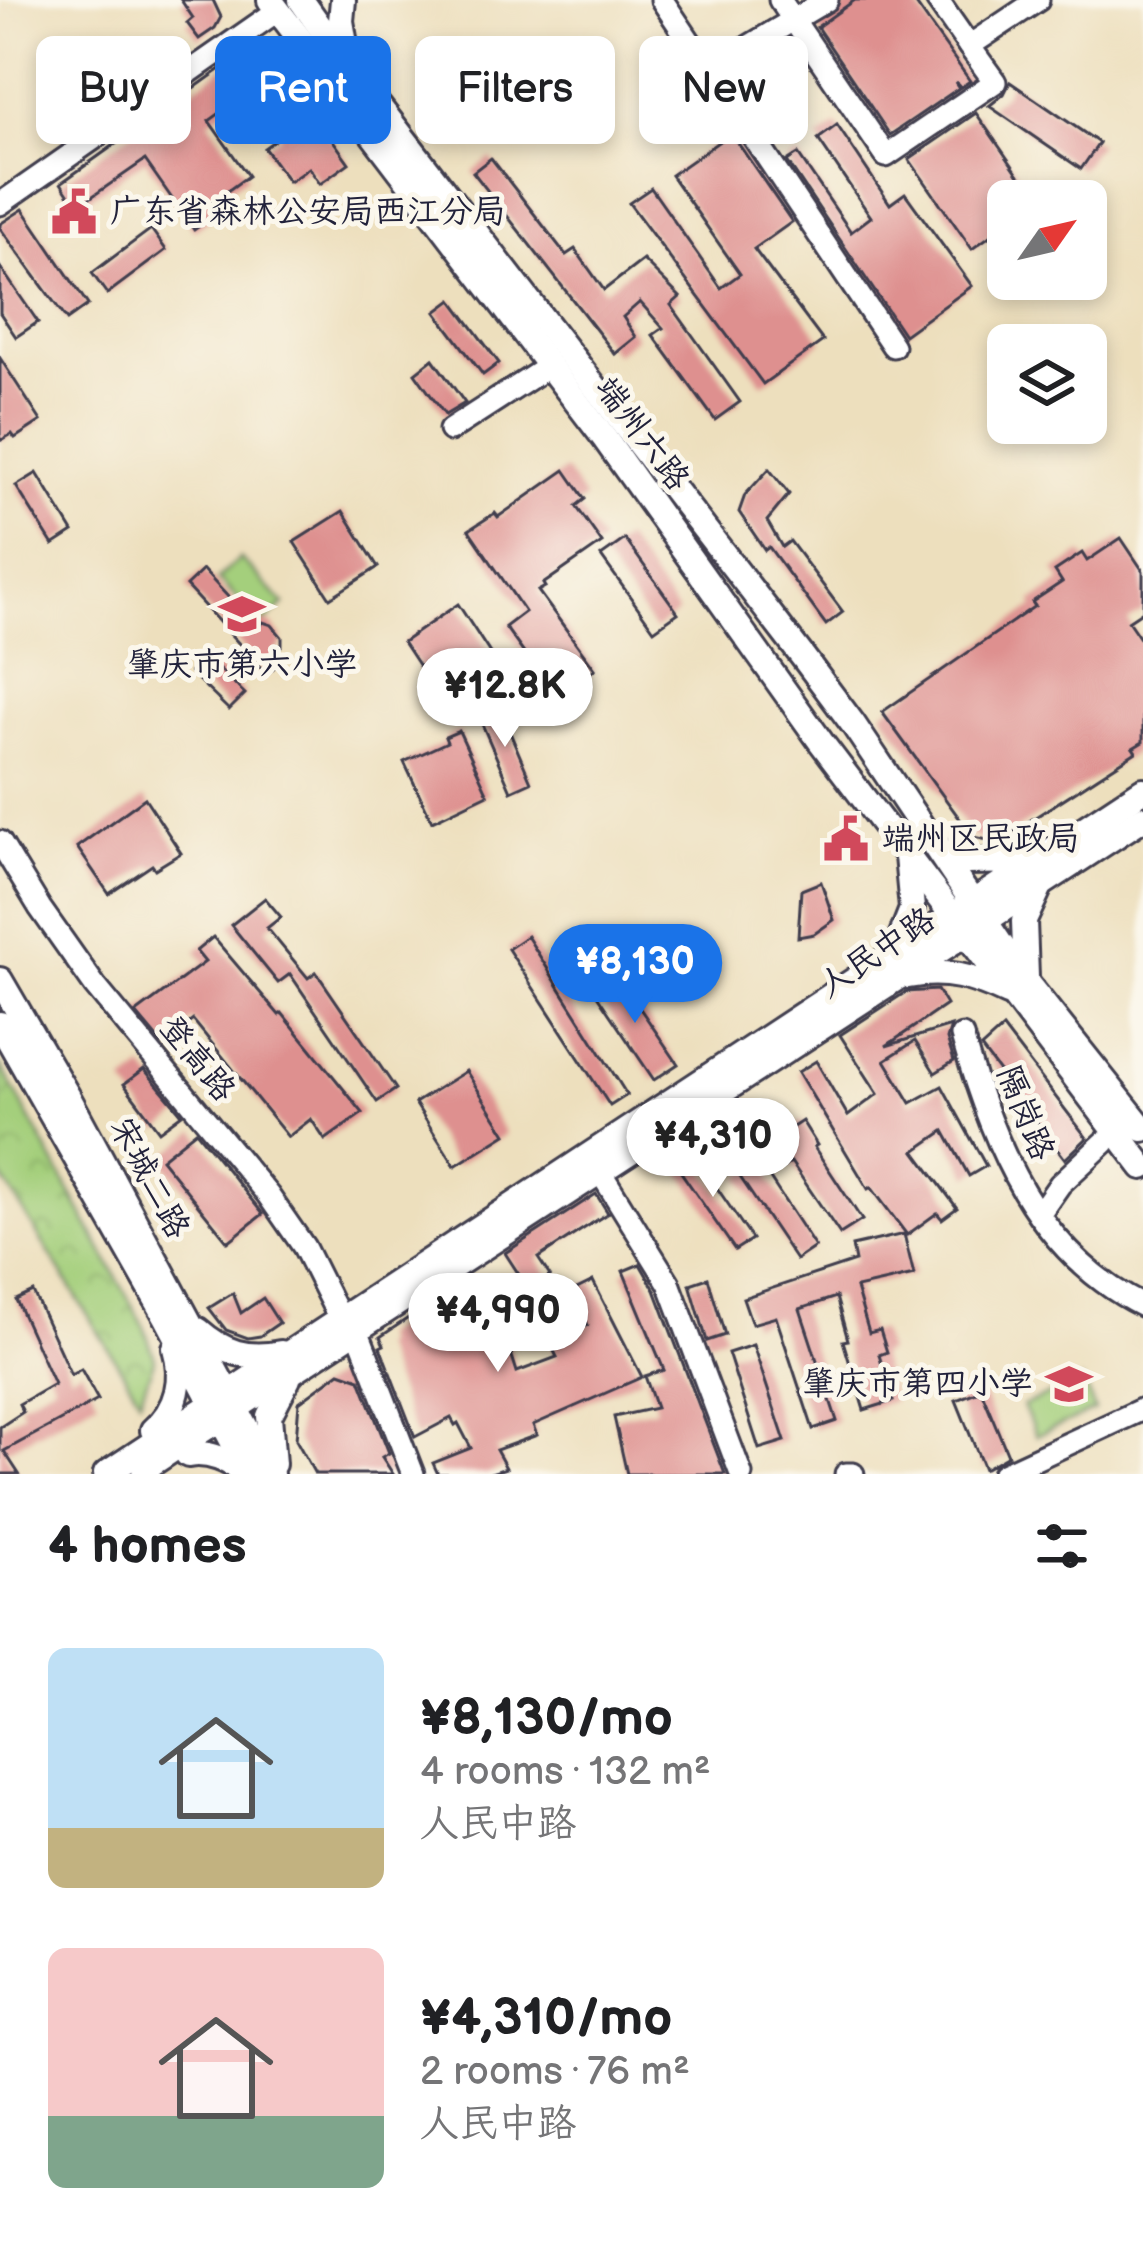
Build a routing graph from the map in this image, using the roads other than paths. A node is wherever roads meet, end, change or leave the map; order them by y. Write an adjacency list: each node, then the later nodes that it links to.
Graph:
1 (343, 0): 10 (main road)
2 (662, 0): 11 (street)
3 (780, 0): 8 (street)
4 (827, 0): 8 (street)
5 (937, 0): 13 (street)
6 (1037, 0): 13 (street)
7 (282, 2): 9 (main road, 端州六路); 16 (street); 17 (street); 19 (main road, 端州六路)
8 (794, 21): 12 (street); 13 (street)
9 (317, 36)
10 (343, 36)
11 (686, 36)
12 (768, 36)
13 (969, 46)
14 (391, 122): 24 (main road, 端州六路)
15 (758, 144): 18 (street)
16 (0, 188)
17 (0, 204)
18 (893, 346)
19 (549, 365): 20 (street); 25 (main road, 端州六路)
20 (450, 430)
21 (1143, 790): 26 (main road)
22 (1143, 818): 26 (main road)
23 (0, 842): 41 (street, 登高路)
24 (939, 850): 26 (main road); 27 (main road, 端州六路)
25 (907, 854): 27 (main road, 端州六路); 28 (main road)
26 (1031, 877): 27 (main road); 31 (main road)
27 (969, 917): 28 (main road, 人民中路); 29 (main road, 人民中路); 31 (main road)
28 (896, 951): 41 (main road, 人民中路)
29 (900, 978): 31 (main road); 37 (main road, 人民中路)
30 (0, 980): 40 (main road, 宋城二路)
31 (1018, 988): 34 (main road); 36 (main road)
32 (0, 1024): 40 (main road, 宋城二路)
33 (962, 1036): 38 (street, 隔岗路)
34 (1143, 1129)
35 (1105, 1142): 38 (street)
36 (1143, 1167)
37 (601, 1173): 41 (main road, 人民中路); 53 (street)
38 (1039, 1214): 39 (street, 隔岗路)
39 (1143, 1306)
40 (177, 1318): 42 (main road); 44 (main road, 宋城二路); 47 (main road)
41 (349, 1326): 42 (main road, 人民中路); 43 (main road, 人民中路); 52 (street, 登高路)
42 (294, 1351): 44 (main road, 人民中路)
43 (289, 1377): 44 (main road, 人民中路); 51 (main road)
44 (224, 1406): 46 (main road); 47 (main road); 50 (main road); 51 (main road)
45 (1143, 1409): 54 (street)
46 (192, 1445): 47 (main road); 49 (main road); 50 (main road)
47 (137, 1467): 48 (main road)
48 (106, 1474)
49 (155, 1474)
50 (247, 1474)
51 (273, 1474)
52 (413, 1474)
53 (741, 1474)
54 (1004, 1474)

